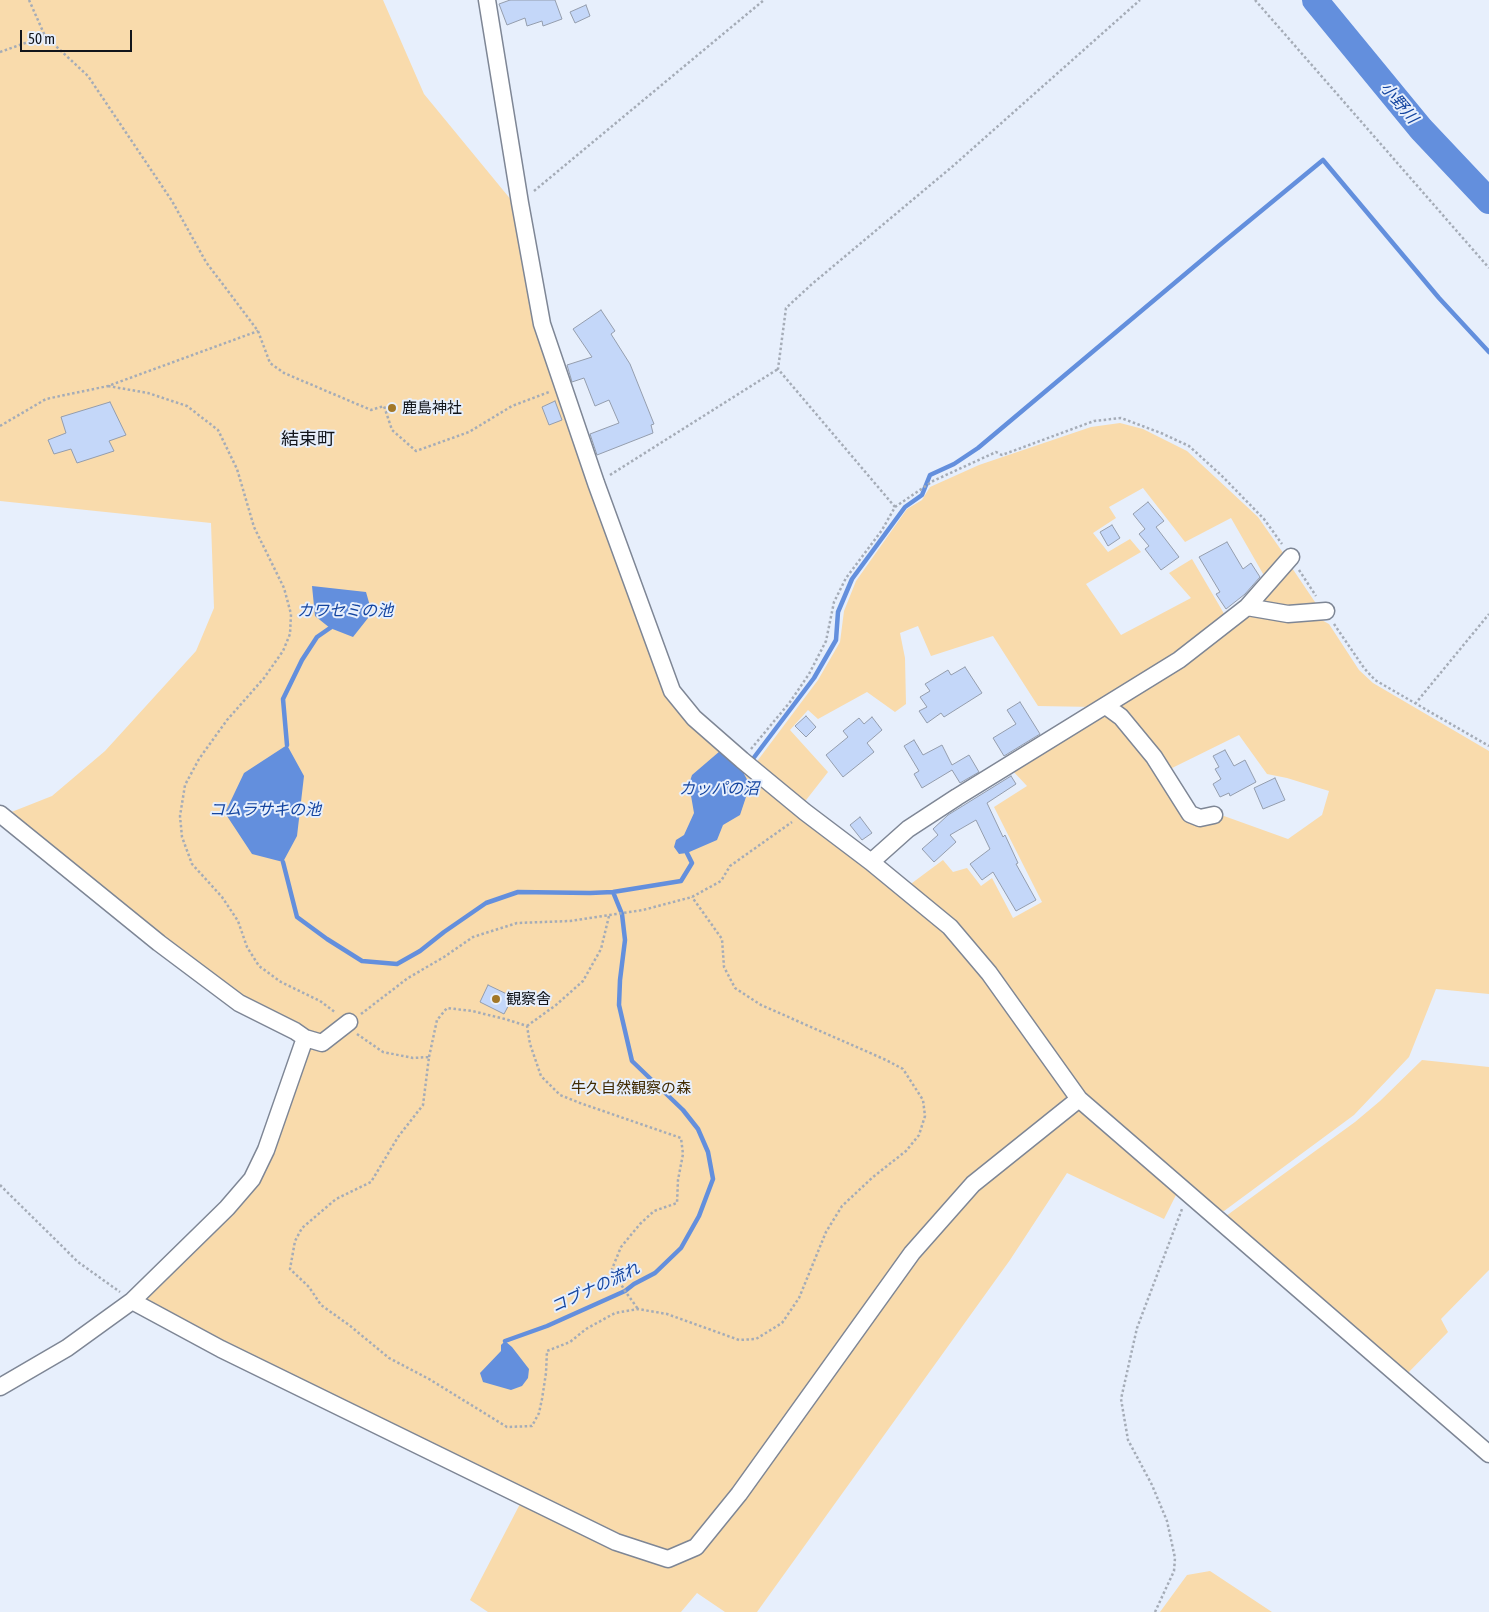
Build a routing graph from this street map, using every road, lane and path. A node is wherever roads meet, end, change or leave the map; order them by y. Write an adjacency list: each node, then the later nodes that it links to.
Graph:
1 (29, 0): 6 (path)
2 (487, 0): 8 (street)
3 (764, 0): 8 (path)
4 (1140, 0): 11 (path)
5 (1256, 0): 9 (path)
6 (45, 36): 7 (path); 10 (path)
7 (0, 52)
8 (520, 203): 13 (street)
9 (1489, 268)
10 (258, 331): 12 (path); 13 (path)
11 (778, 369): 15 (path); 16 (path)
12 (108, 386): 14 (path); 31 (path)
13 (562, 386): 15 (street)
14 (0, 426)
15 (596, 483): 24 (street)
16 (896, 507): 17 (path); 24 (path)
17 (1291, 558): 18 (street); 19 (path)
18 (1247, 607): 19 (street); 22 (street)
19 (1326, 611): 21 (path)
20 (1489, 614): 21 (path)
21 (1415, 704): 23 (path)
22 (1106, 706): 27 (street); 28 (street)
23 (1489, 746)
24 (742, 760): 25 (street)
25 (805, 812): 28 (street); 29 (path)
26 (0, 814): 33 (street)
27 (1214, 815)
28 (871, 862): 35 (street)
29 (692, 897): 30 (path); 39 (path)
30 (609, 916): 31 (path); 32 (path)
31 (349, 1022): 33 (street); 34 (path)
32 (527, 1026): 34 (path); 39 (path)
33 (305, 1038): 38 (street)
34 (429, 1057): 39 (path)
35 (1079, 1099): 37 (street); 38 (street)
36 (0, 1185): 38 (path)
37 (1189, 1194): 41 (street); 42 (path)
38 (132, 1301): 40 (street)
39 (638, 1309)
40 (0, 1387)
41 (1489, 1454)
42 (1155, 1612)

